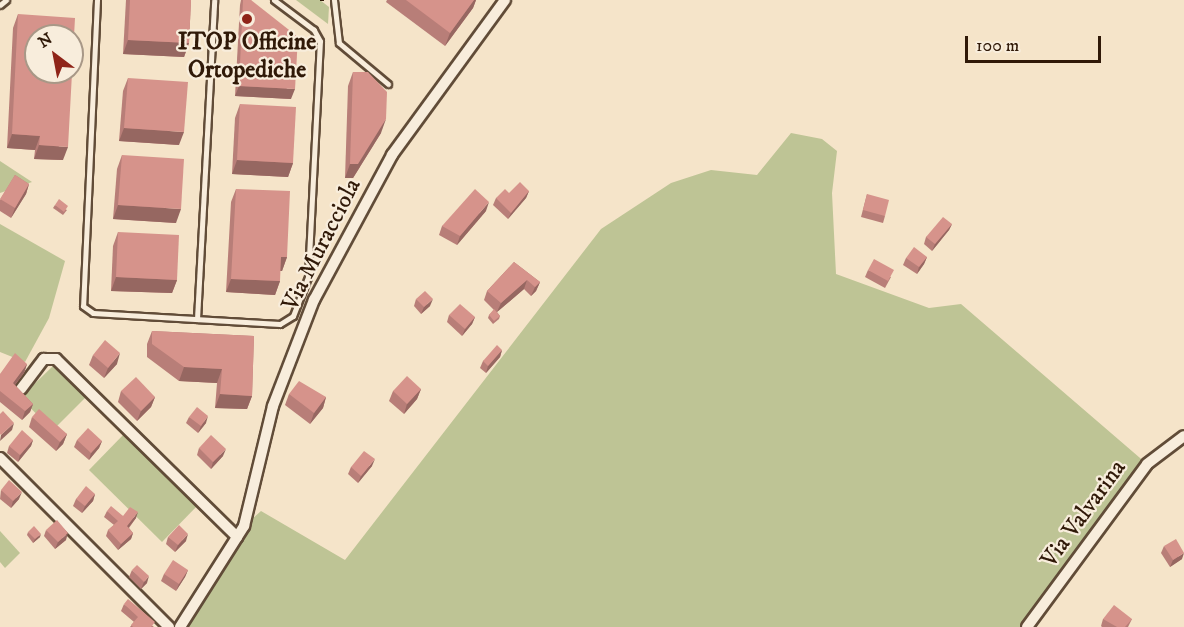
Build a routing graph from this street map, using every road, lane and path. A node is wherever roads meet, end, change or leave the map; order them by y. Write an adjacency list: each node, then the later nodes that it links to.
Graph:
1 (6, 0): 9 (lane)
2 (97, 0): 11 (lane)
3 (214, 0): 11 (lane)
4 (274, 0): 11 (lane)
5 (320, 0): 6 (path)
6 (324, 0)
7 (334, 0): 10 (lane)
8 (505, 0): 15 (street, Via Muracciola)
9 (0, 5)
10 (388, 84)
11 (197, 319)
12 (21, 389): 15 (street)
13 (1184, 436): 18 (street, Via Valvarina)
14 (0, 458): 16 (street)
15 (237, 537): 17 (street, Via Muracciola)
16 (169, 627)
17 (180, 627)
18 (1028, 627)

